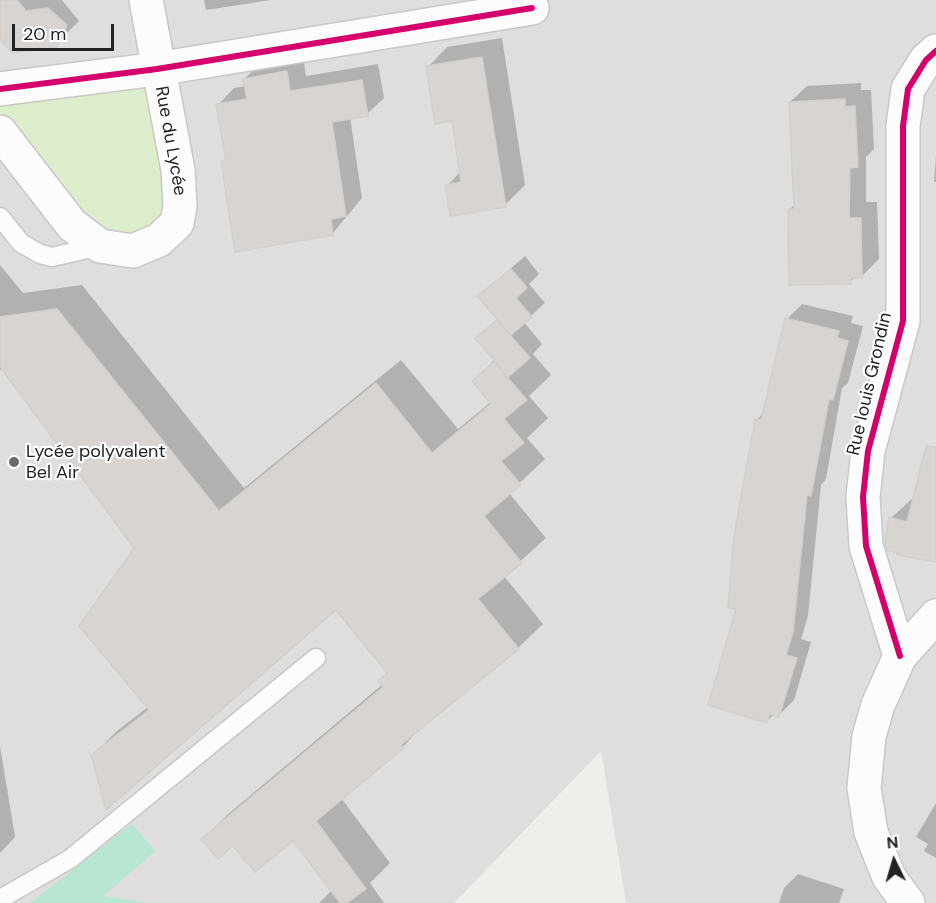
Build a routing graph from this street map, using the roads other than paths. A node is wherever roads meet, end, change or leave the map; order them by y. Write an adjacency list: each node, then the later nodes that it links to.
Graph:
1 (146, 0): 4 (street, Rue du Lycée)
2 (532, 8): 4 (street)
3 (936, 51): 10 (street, Rue louis Grondin)
4 (157, 69): 5 (street); 8 (street, Rue du Lycée)
5 (0, 88)
6 (0, 132): 8 (street, Rue du Lycée)
7 (0, 217): 8 (lane)
8 (100, 246)
9 (936, 616): 10 (street)
10 (900, 656): 13 (street)
11 (316, 658): 12 (lane)
12 (0, 899)
13 (908, 903)

